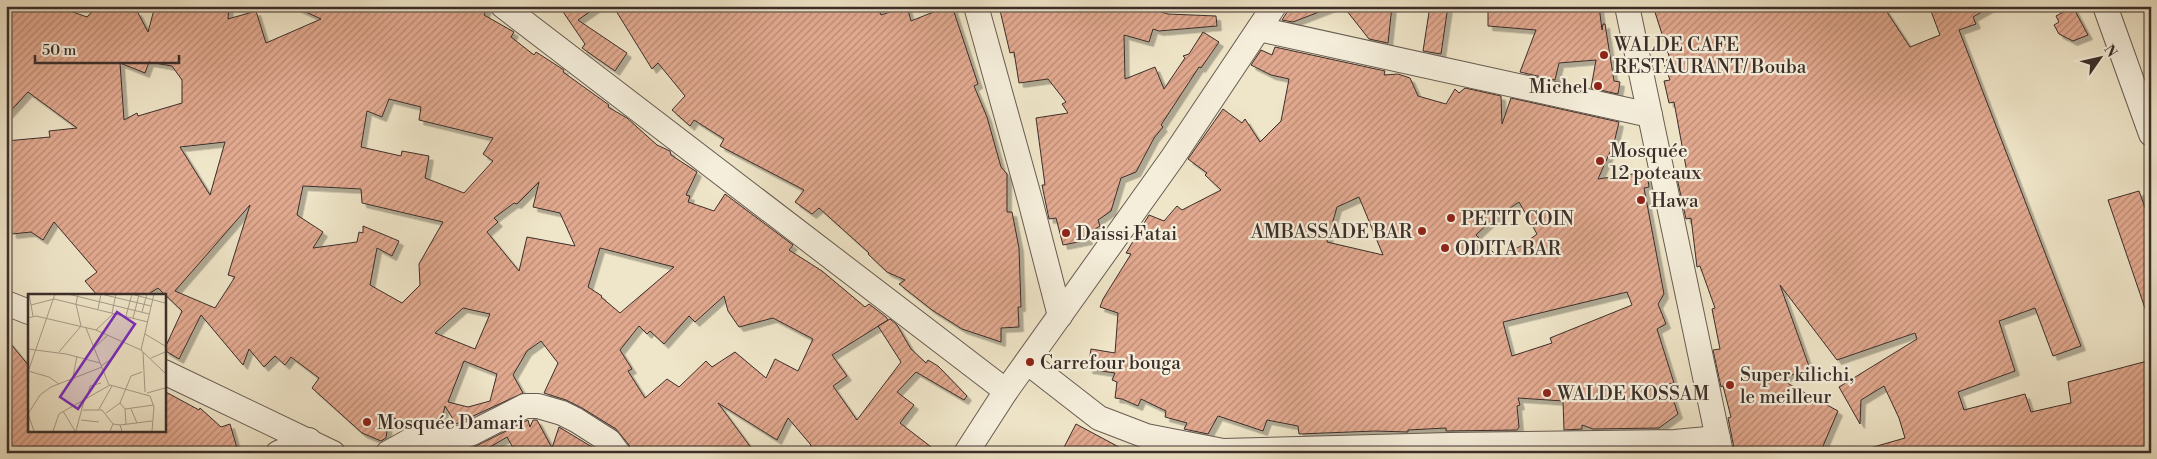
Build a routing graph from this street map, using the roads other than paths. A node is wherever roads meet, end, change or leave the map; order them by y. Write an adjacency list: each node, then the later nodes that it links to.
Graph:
1 (503, 6): 14 (street)
2 (976, 6): 11 (street)
3 (1274, 6): 6 (street)
4 (1627, 6): 7 (street)
5 (2104, 6): 8 (street)
6 (1259, 29): 7 (street); 11 (street)
7 (1650, 115): 17 (street)
8 (2151, 134)
9 (6, 303): 10 (street)
10 (28, 312)
11 (1060, 316): 12 (street)
12 (1027, 362): 14 (street); 17 (street)
13 (165, 372): 16 (street)
14 (1006, 391): 15 (street)
15 (975, 438)
16 (308, 440): 18 (street); 19 (street)
17 (1719, 445)
18 (278, 453)
19 (333, 453)
20 (388, 453): 21 (street)
21 (618, 453)

